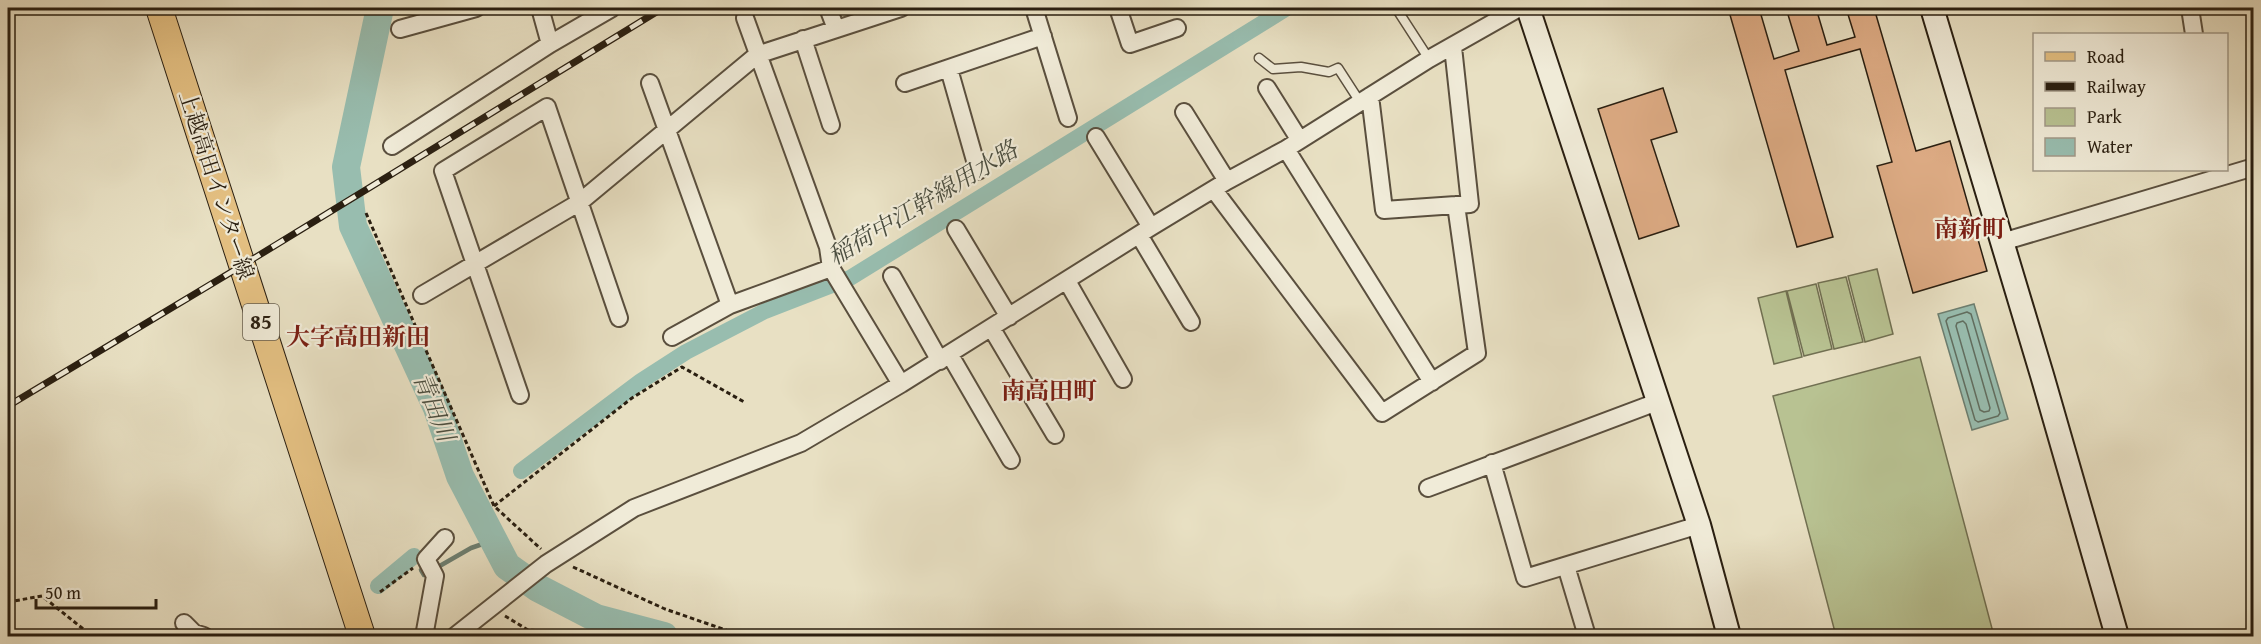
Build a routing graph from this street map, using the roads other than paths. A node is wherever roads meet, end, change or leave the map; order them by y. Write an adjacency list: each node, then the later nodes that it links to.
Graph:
1 (159, 8): 73 (main road, 上越高田インター線 / 85)
2 (476, 8): 17 (street)
3 (540, 8): 21 (street)
4 (612, 8): 21 (street)
5 (828, 8): 15 (street)
6 (901, 8): 15 (street)
7 (1034, 8): 19 (street)
8 (1118, 8): 16 (street)
9 (1396, 8): 25 (lane)
10 (1520, 8): 22 (street)
11 (1528, 8): 63 (street)
12 (1932, 8): 46 (street)
13 (2190, 8): 18 (street)
14 (745, 18): 23 (street)
15 (836, 28): 20 (street)
16 (1177, 28)
17 (400, 29)
18 (2194, 33)
19 (1042, 36): 26 (street); 32 (street)
20 (803, 39): 23 (street); 33 (street)
21 (550, 44): 37 (street)
22 (1453, 47): 25 (street); 43 (street)
23 (757, 55): 34 (street); 48 (street)
24 (1259, 58): 30 (lane)
25 (1429, 59): 30 (street)
26 (949, 69): 28 (street); 39 (street)
27 (650, 83): 34 (street)
28 (905, 83)
29 (1268, 88): 36 (street)
30 (1365, 99): 36 (street); 43 (street)
31 (1184, 112): 41 (street)
32 (1068, 118)
33 (831, 124)
34 (667, 129): 42 (street); 52 (street)
35 (1096, 137): 45 (street)
36 (1292, 144): 41 (street); 60 (street)
37 (392, 146)
38 (2253, 167): 40 (street)
39 (978, 171)
40 (2215, 174): 46 (street)
41 (1220, 186): 45 (street); 60 (street)
42 (580, 202): 47 (street); 47 (street); 54 (street)
43 (1456, 205): 60 (street)
44 (956, 229): 53 (street)
45 (1145, 231): 50 (street); 55 (street)
46 (2002, 242): 78 (street)
47 (475, 263): 51 (street); 62 (street)
48 (831, 268): 52 (street); 61 (street)
49 (892, 276): 58 (street)
50 (1067, 281): 53 (street); 59 (street)
51 (422, 295)
52 (730, 305): 57 (street)
53 (1009, 317): 56 (street)
54 (619, 318)
55 (1191, 322)
56 (992, 329): 58 (street); 64 (street)
57 (672, 337)
58 (945, 358): 61 (street); 65 (street)
59 (1123, 379)
60 (1432, 382)
61 (901, 384): 75 (street)
62 (520, 395)
63 (1657, 402): 66 (street); 68 (street)
64 (1055, 435)
65 (1011, 460)
66 (1492, 463): 67 (street); 70 (street)
67 (1428, 488)
68 (1699, 525): 70 (street); 77 (street)
69 (445, 538): 74 (street)
70 (1566, 566): 76 (street)
71 (184, 623): 72 (street)
72 (204, 636)
73 (362, 636)
74 (429, 636)
75 (455, 636)
76 (1587, 636)
77 (1729, 636)
78 (2116, 636)

